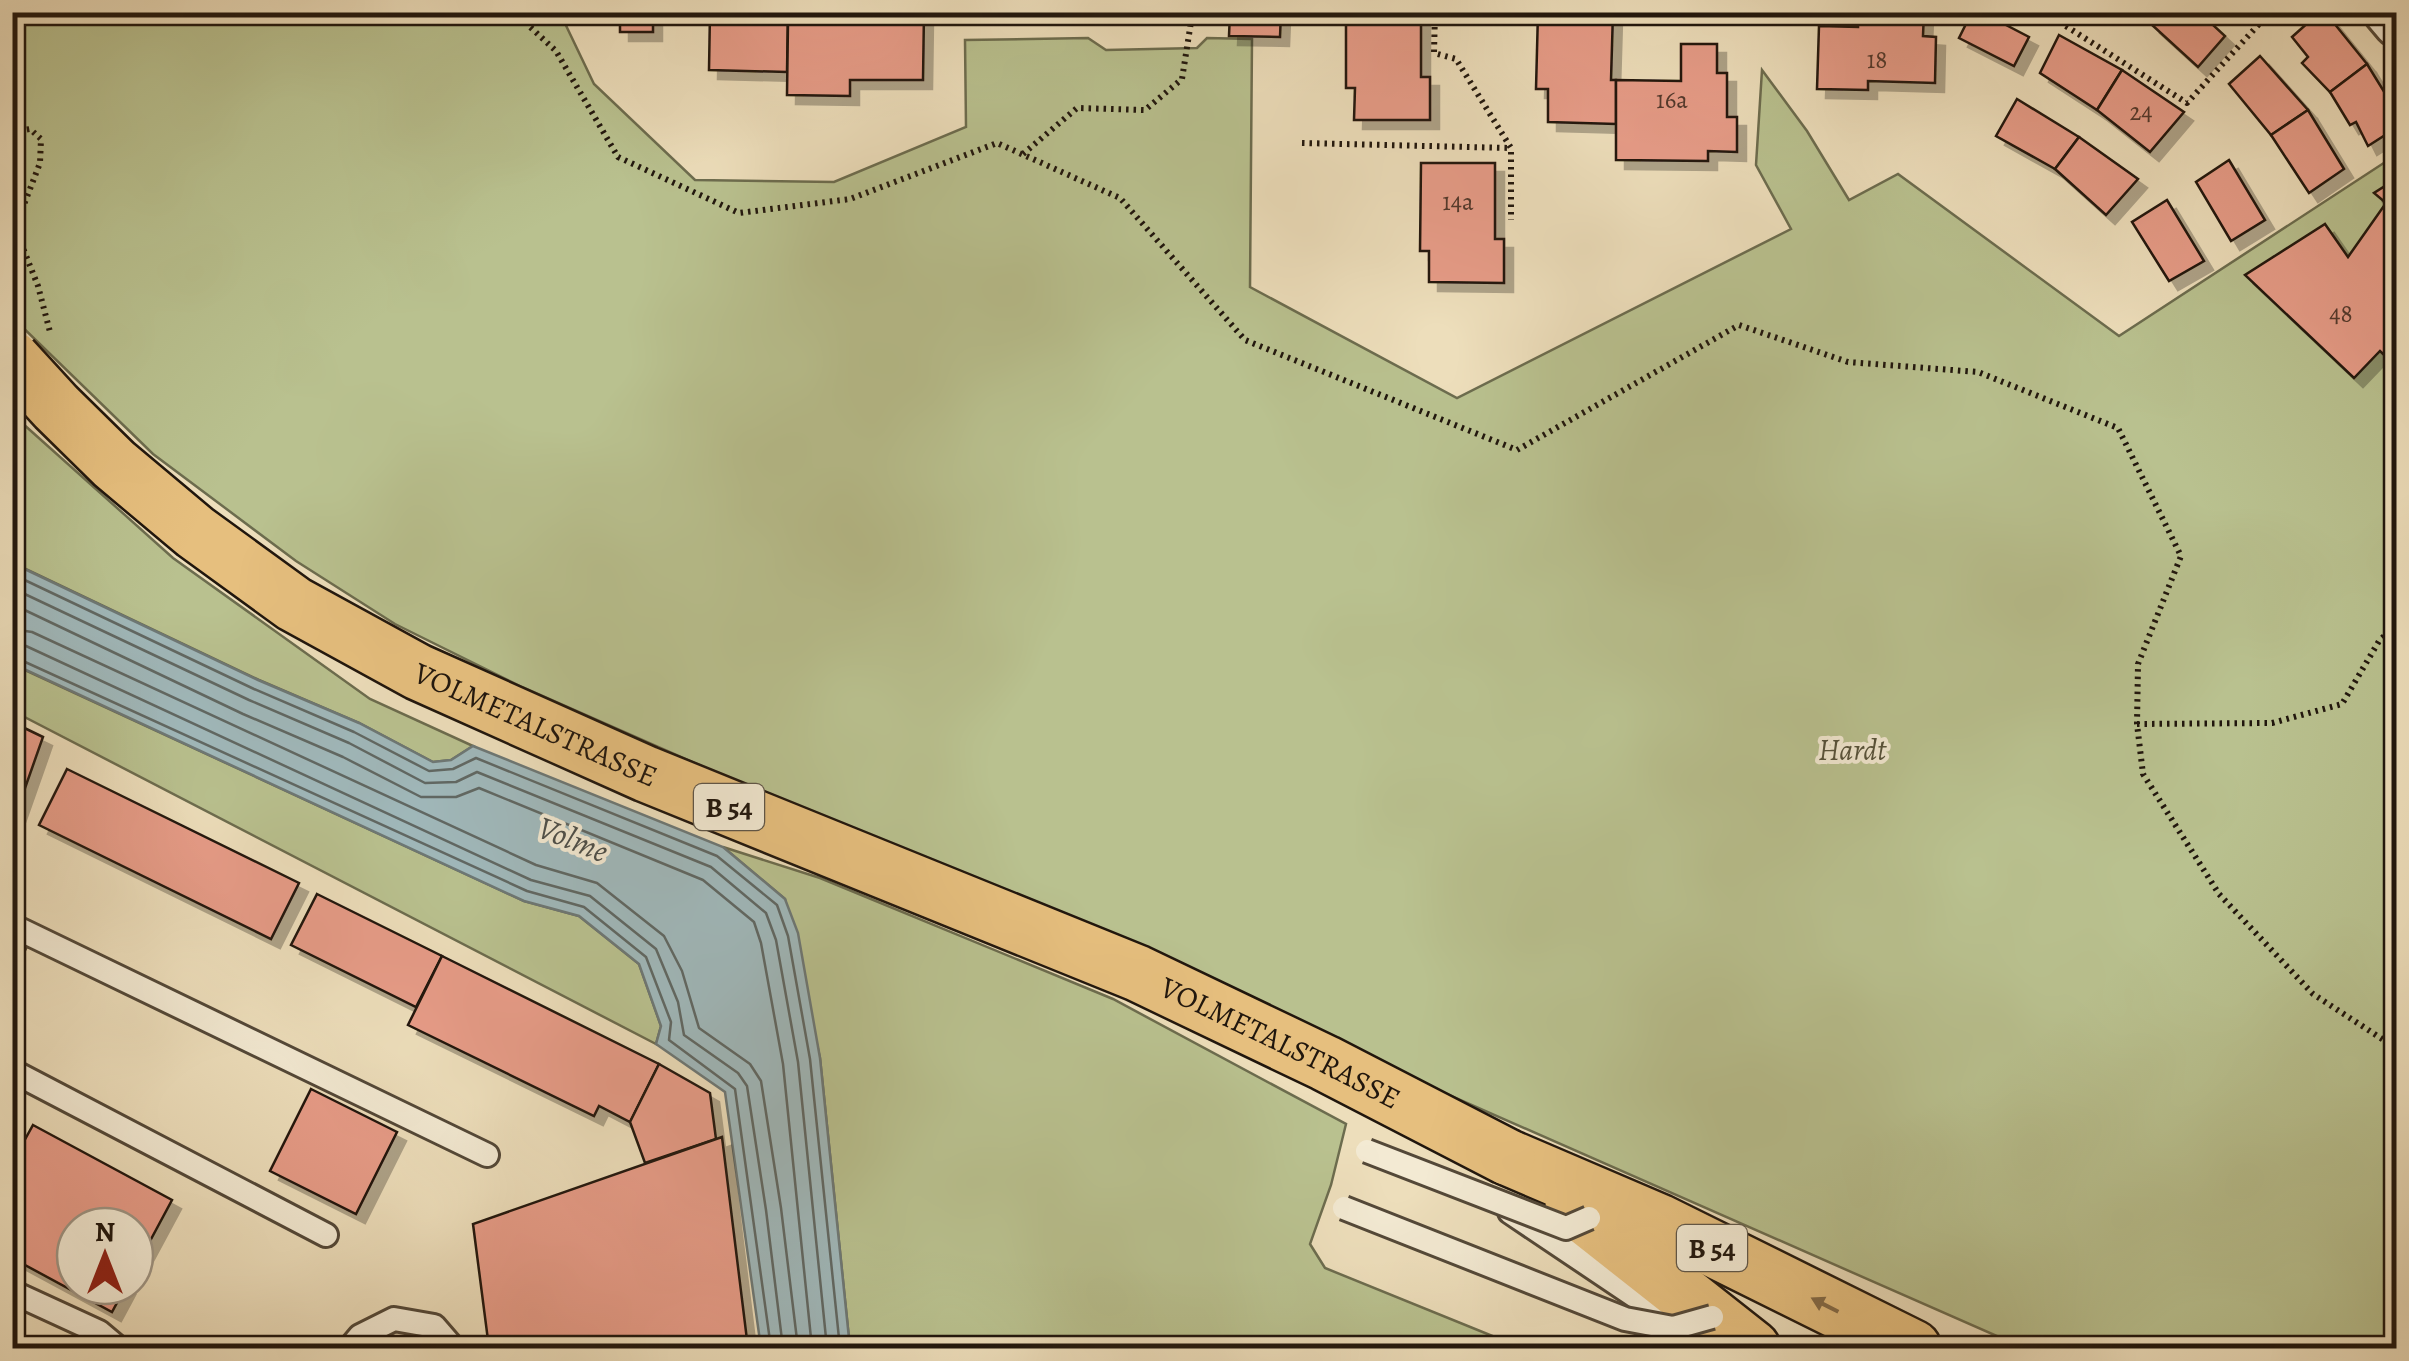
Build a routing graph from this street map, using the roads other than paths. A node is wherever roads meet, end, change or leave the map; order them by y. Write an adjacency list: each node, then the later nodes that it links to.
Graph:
1 (2386, 12): 2 (street)
2 (2396, 25)
3 (31, 342): 8 (main road, VOLMETALSTRASSE / B 54, bridge)
4 (12, 948): 7 (lane)
5 (12, 1071): 11 (lane)
6 (1367, 1151): 10 (lane, bridge)
7 (488, 1155)
8 (1491, 1172): 10 (main road, VOLMETALSTRASSE / B 54); 13 (lane); 17 (main road, VOLMETALSTRASSE / B 54, one-way to 8)
9 (1344, 1208): 13 (lane, bridge)
10 (1588, 1218): 13 (main road, VOLMETALSTRASSE / B 54)
11 (326, 1235)
12 (14, 1296): 14 (lane)
13 (1725, 1338)
14 (118, 1348)
15 (350, 1348): 16 (lane)
16 (452, 1348)
17 (1912, 1348)

